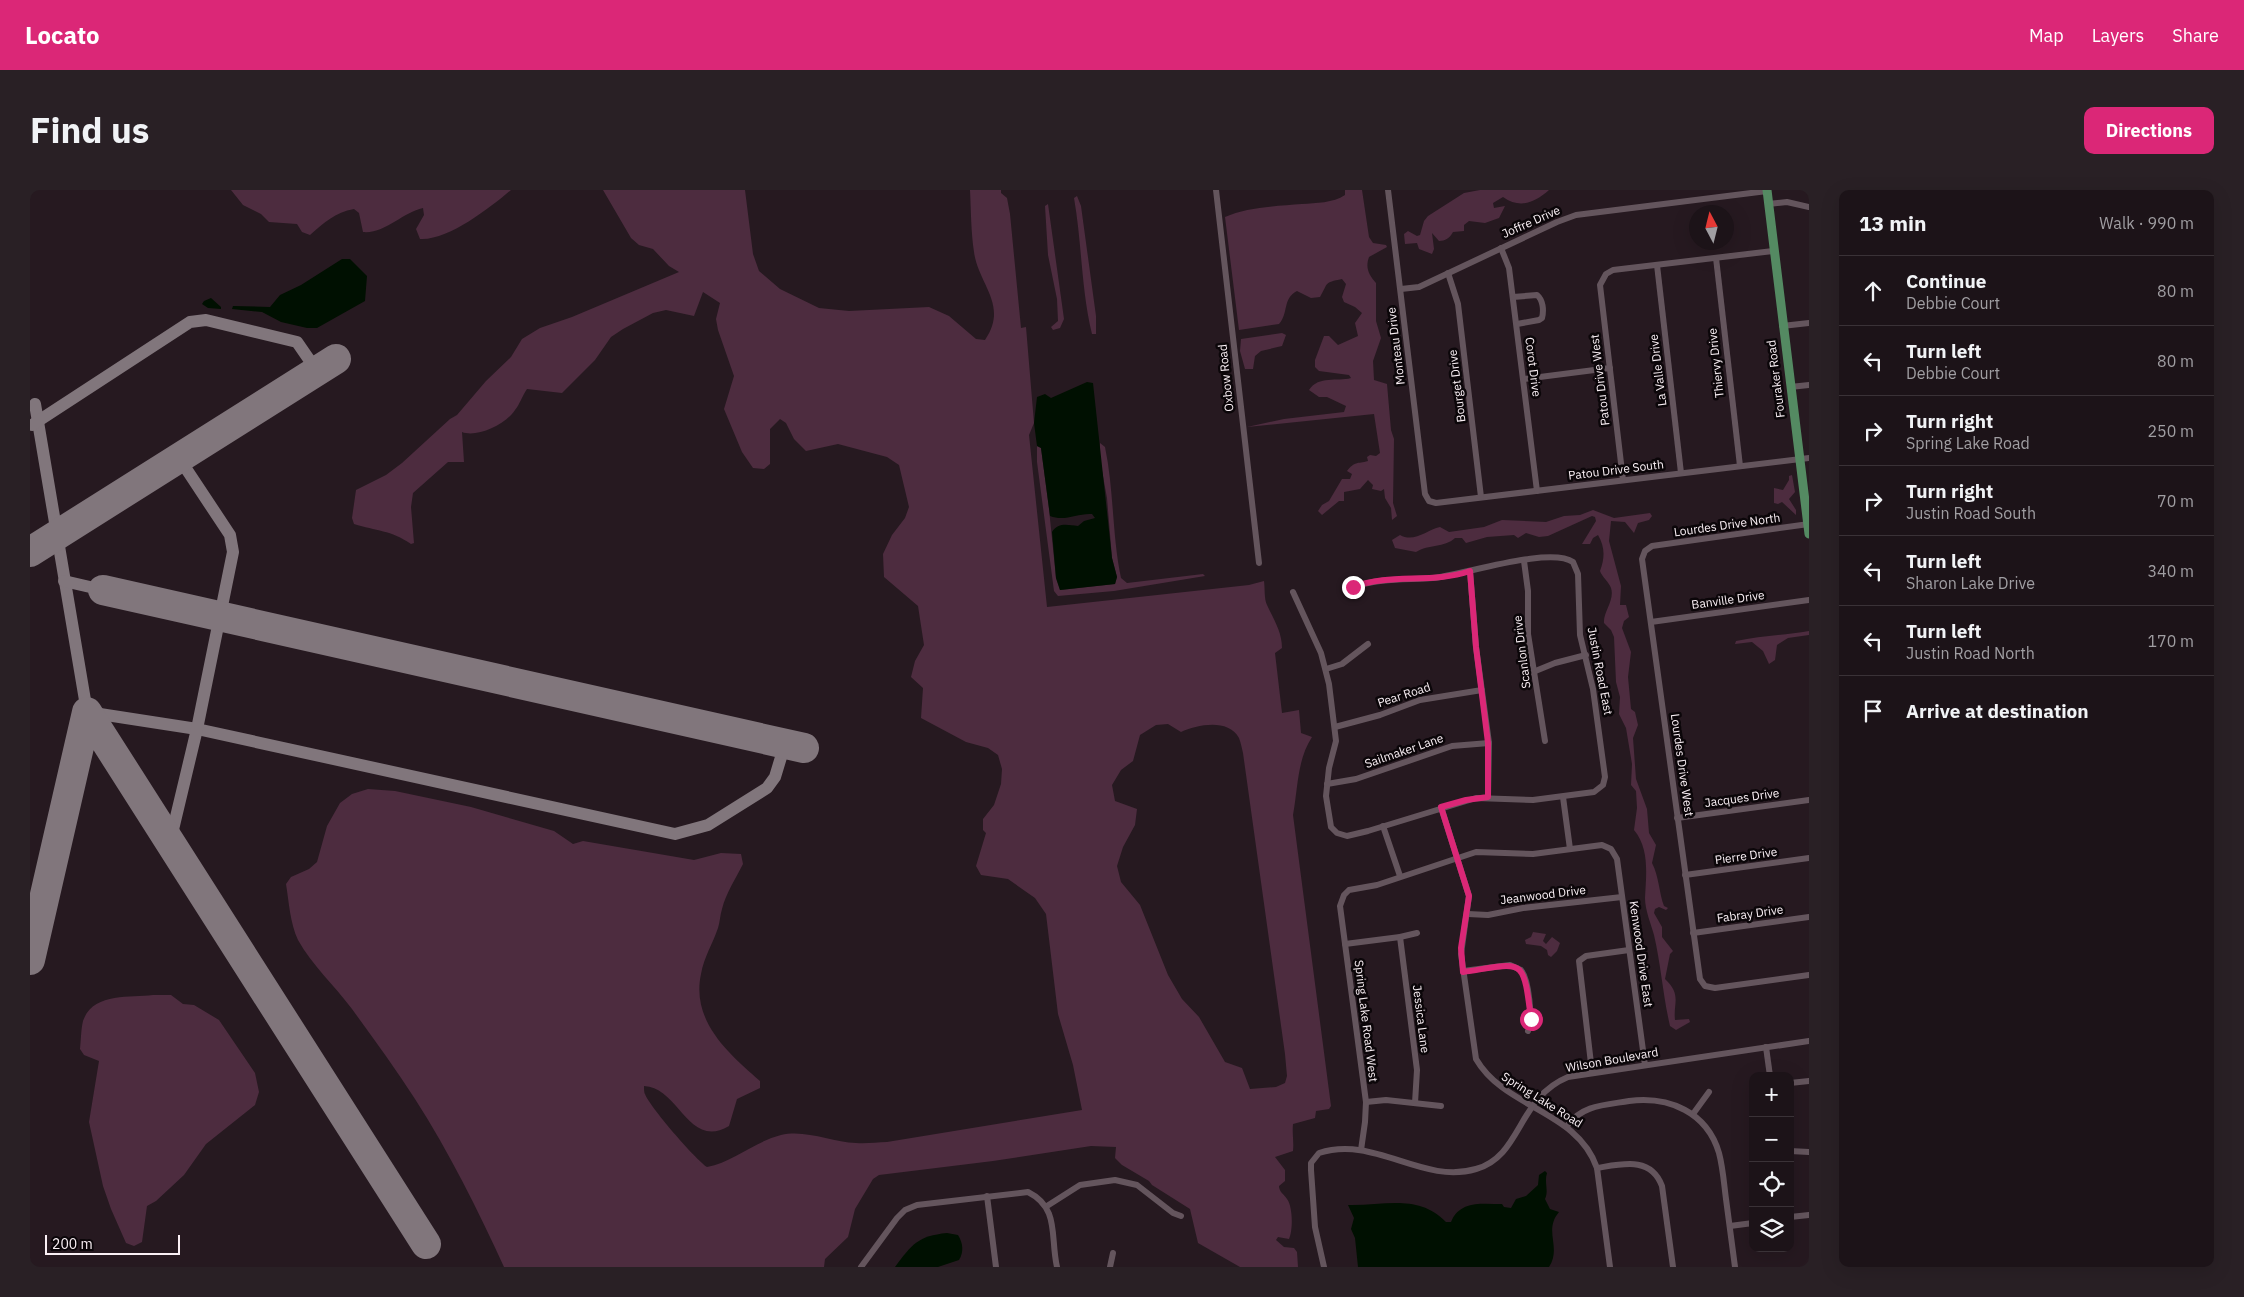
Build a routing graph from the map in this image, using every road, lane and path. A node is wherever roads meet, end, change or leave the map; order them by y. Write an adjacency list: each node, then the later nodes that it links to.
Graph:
1 (1216, 190): 31 (street, Oxbow Road)
2 (1388, 190): 11 (street, Monteau Drive)
3 (1767, 190): 4 (main road, Fouraker Road); 6 (street, Joffre Drive)
4 (1768, 204): 5 (street); 7 (main road, Fouraker Road)
5 (1809, 207)
6 (1501, 248): 10 (street, Joffre Drive); 12 (street, Corot Drive)
7 (1774, 251): 8 (street); 15 (main road, Fouraker Road)
8 (1716, 258): 9 (street); 22 (street, Thiervy Drive)
9 (1657, 265): 16 (street, Patou Drive West); 23 (street, La Valle Drive)
10 (1448, 273): 11 (street, Joffre Drive); 26 (street, Bourget Drive)
11 (1401, 290): 27 (street, Monteau Drive)
12 (1513, 297): 14 (street, Corot Drive); 14 (street)
13 (1809, 323): 15 (street)
14 (1517, 324): 17 (street, Corot Drive)
15 (1782, 326): 19 (main road, Fouraker Road)
16 (1610, 368): 17 (street); 24 (street, Patou Drive West)
17 (1524, 379): 25 (street, Corot Drive)
18 (1809, 385): 19 (street)
19 (1790, 387): 21 (main road, Fouraker Road)
20 (1809, 458): 21 (street, Patou Drive South)
21 (1798, 459): 22 (street, Patou Drive South); 28 (main road, Fouraker Road)
22 (1740, 466): 23 (street, Patou Drive South)
23 (1681, 472): 24 (street, Patou Drive South)
24 (1623, 480): 25 (street, Patou Drive South)
25 (1537, 491): 26 (street, Patou Drive South)
26 (1481, 497): 27 (street, Patou Drive South)
27 (1427, 499)
28 (1809, 528): 29 (street, Lourdes Drive North)
29 (1649, 547): 36 (street, Lourdes Drive West)
30 (1524, 561): 32 (street); 38 (street, Justin Road East); 40 (street, Scanlon Drive)
31 (1259, 563)
32 (1470, 571): 33 (street); 41 (street)
33 (1353, 587)
34 (1293, 592): 39 (street)
35 (1809, 600): 36 (street, Banville Drive)
36 (1651, 622): 50 (street, Lourdes Drive West)
37 (1368, 644): 39 (street)
38 (1586, 655): 40 (street); 47 (street, Justin Road East)
39 (1326, 669): 42 (street)
40 (1533, 672): 43 (street, Scanlon Drive)
41 (1482, 690): 42 (street, Pear Road); 44 (street)
42 (1335, 727): 45 (street)
43 (1545, 741)
44 (1488, 743): 45 (street, Sailmaker Lane); 46 (street)
45 (1327, 784): 51 (street)
46 (1488, 797): 47 (street); 49 (street)
47 (1563, 797): 52 (street)
48 (1809, 800): 50 (street, Jacques Drive)
49 (1441, 807): 51 (street); 53 (street, Spring Lake Road)
50 (1678, 818): 55 (street, Lourdes Drive West)
51 (1382, 826): 56 (street)
52 (1570, 849): 53 (street); 57 (street, Kenwood Drive East)
53 (1457, 858): 56 (street); 58 (street, Spring Lake Road)
54 (1809, 858): 55 (street, Pierre Drive)
55 (1685, 875): 61 (street, Lourdes Drive West)
56 (1400, 876): 63 (street, Spring Lake Road West)
57 (1622, 897): 58 (street, Jeanwood Drive); 64 (street, Kenwood Drive East)
58 (1468, 914): 65 (street, Spring Lake Road)
59 (1809, 917): 61 (street, Fabray Drive)
60 (1417, 933): 62 (street)
61 (1693, 933): 66 (street, Lourdes Drive West)
62 (1400, 937): 63 (street); 77 (street, Jessica Lane)
63 (1345, 944): 76 (street, Spring Lake Road West)
64 (1629, 950): 70 (street, Kenwood Drive East); 71 (street)
65 (1463, 972): 67 (street); 78 (street, Spring Lake Road)
66 (1809, 975)
67 (1528, 1031)
68 (1809, 1041): 69 (street, Wilson Boulevard)
69 (1766, 1047): 70 (street, Wilson Boulevard); 72 (street)
70 (1645, 1065): 71 (street, Wilson Boulevard)
71 (1592, 1072): 78 (street, Wilson Boulevard)
72 (1769, 1072)
73 (1809, 1081): 74 (street)
74 (1794, 1083)
75 (1709, 1092): 80 (street)
76 (1366, 1102): 77 (street); 82 (street, Spring Lake Road West)
77 (1415, 1103): 79 (street)
78 (1532, 1105): 81 (street, Spring Lake Road); 82 (street, Wilson Boulevard)
79 (1441, 1106)
80 (1693, 1114): 81 (street); 92 (street)
81 (1567, 1126): 85 (street, Spring Lake Road)
82 (1361, 1150): 98 (street, Wilson Boulevard)
83 (1794, 1151): 84 (street)
84 (1809, 1152)
85 (1597, 1168): 99 (street, Spring Lake Road); 100 (street)
86 (987, 1196): 87 (street); 94 (street); 95 (street)
87 (1047, 1206): 89 (street); 96 (street)
88 (1809, 1215): 90 (street)
89 (1181, 1216)
90 (1794, 1217)
91 (1749, 1224): 92 (street)
92 (1730, 1226): 101 (street)
93 (1113, 1253): 97 (street)
94 (861, 1267)
95 (996, 1267)
96 (1057, 1267)
97 (1110, 1267)
98 (1324, 1267)
99 (1610, 1267)
100 (1673, 1267)
101 (1735, 1267)

